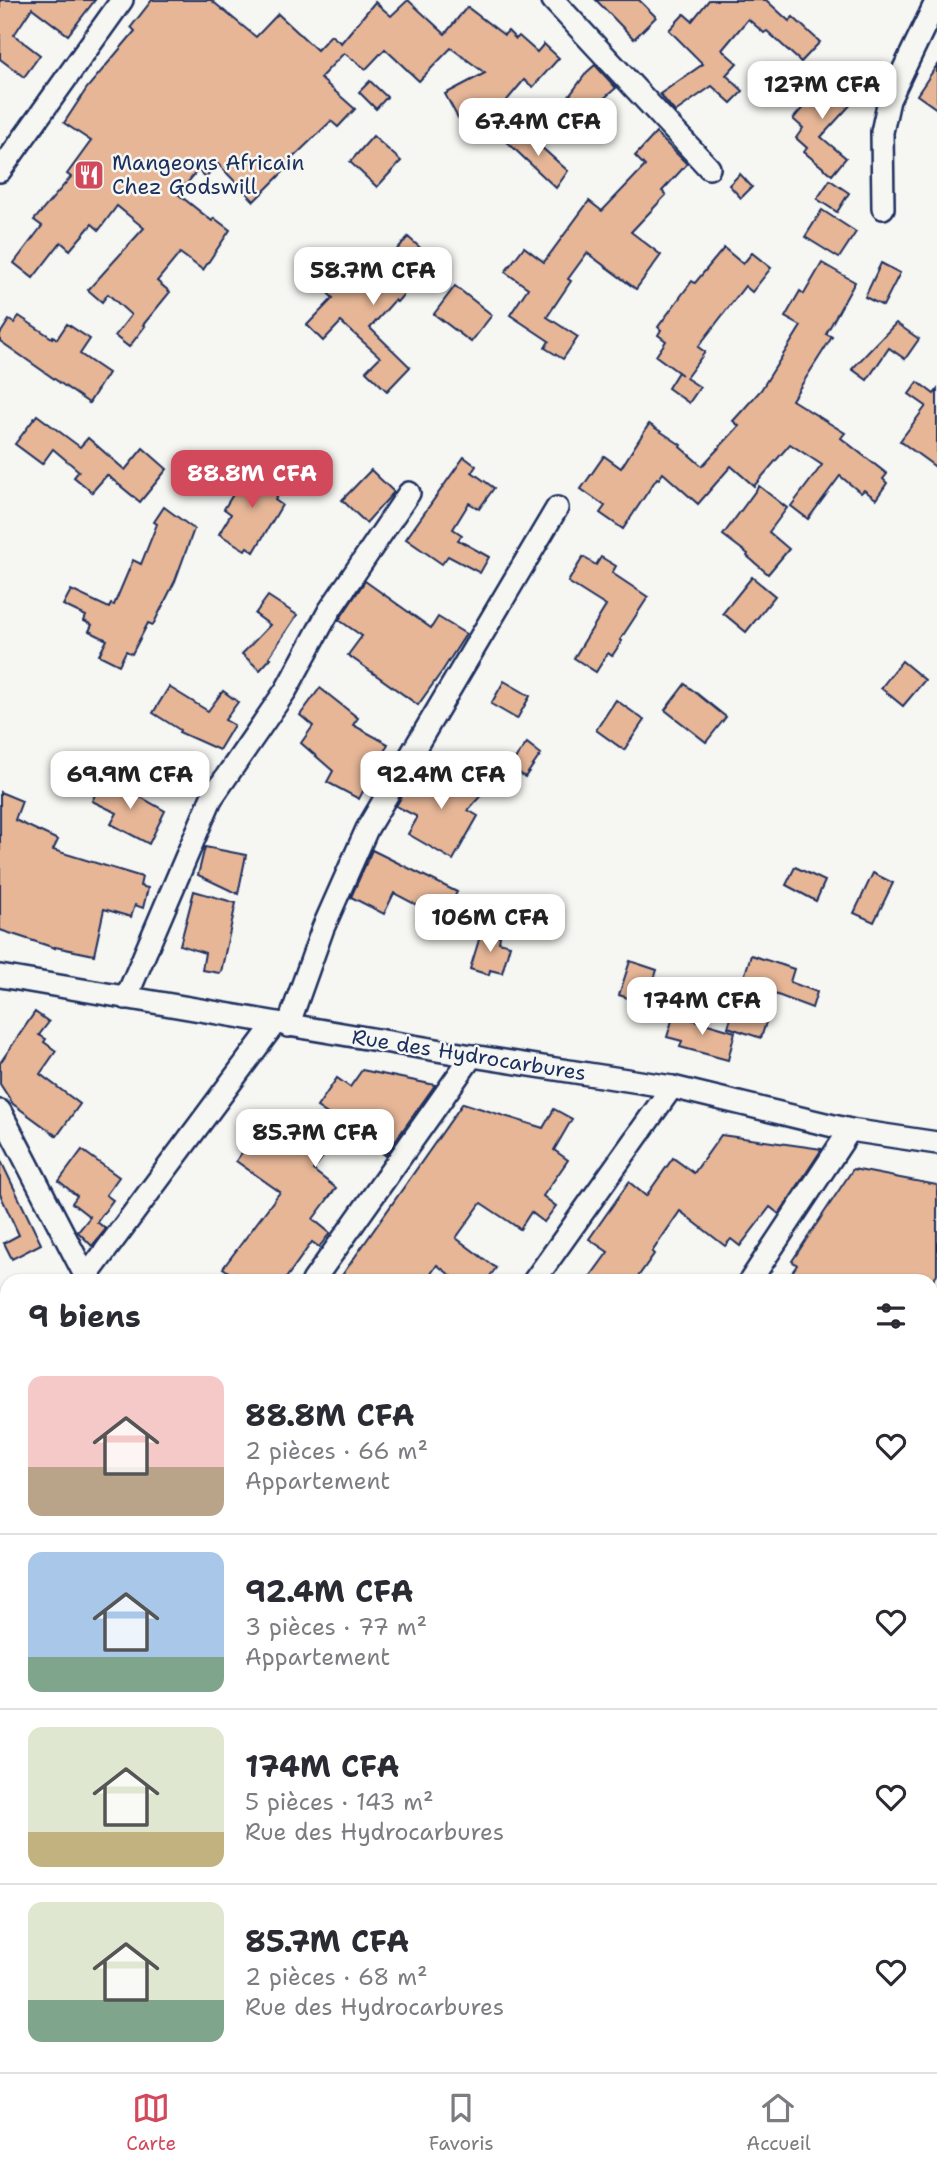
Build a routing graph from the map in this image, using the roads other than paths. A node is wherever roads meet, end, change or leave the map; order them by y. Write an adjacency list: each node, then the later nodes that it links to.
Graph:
1 (122, 0): 5 (street)
2 (553, 0): 4 (street)
3 (937, 0): 6 (street)
4 (709, 168)
5 (0, 171)
6 (883, 208)
7 (409, 493): 10 (street)
8 (557, 508): 11 (street)
9 (0, 976): 10 (street, Rue des Hydrocarbures)
10 (126, 998): 11 (street, Rue des Hydrocarbures)
11 (282, 1024): 12 (street, Rue des Hydrocarbures); 18 (street)
12 (472, 1056): 13 (street, Rue des Hydrocarbures); 19 (street)
13 (672, 1087): 15 (street, Rue des Hydrocarbures); 20 (street)
14 (0, 1111): 17 (street)
15 (850, 1130): 16 (street, Rue des Hydrocarbures); 21 (street)
16 (937, 1143)
17 (84, 1274)
18 (91, 1274)
19 (326, 1274)
20 (539, 1274)
21 (755, 1274)

